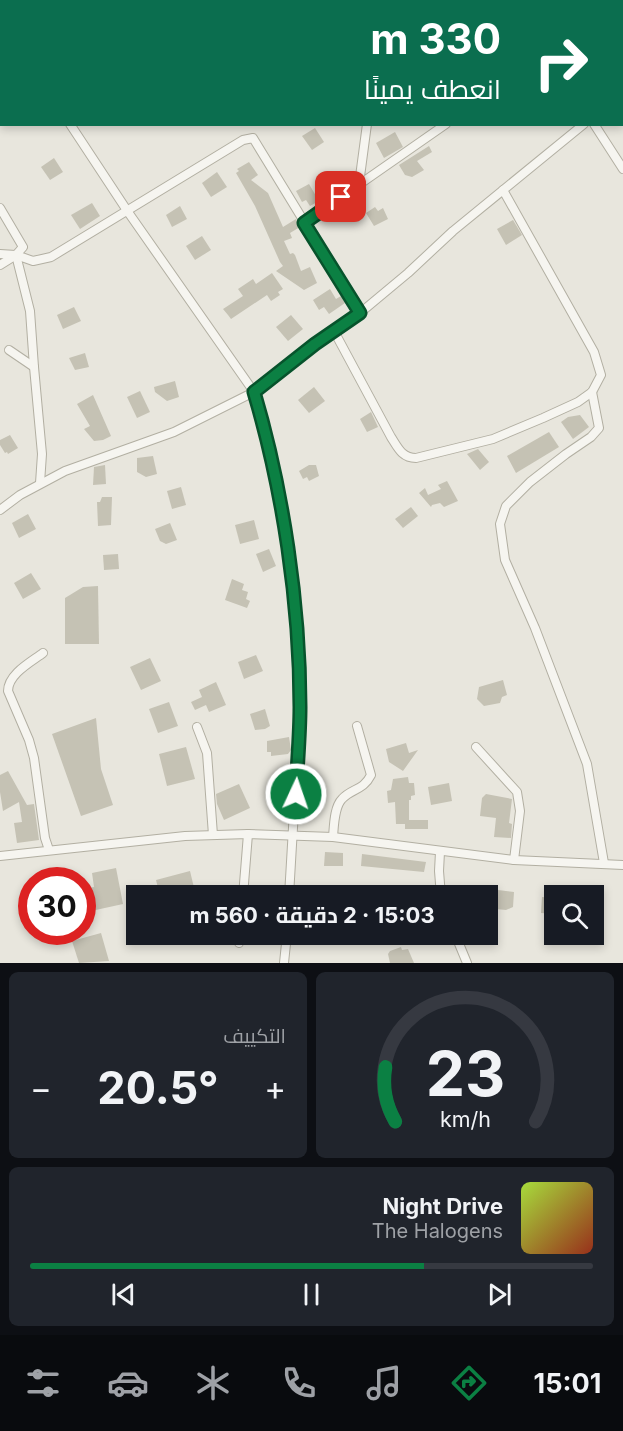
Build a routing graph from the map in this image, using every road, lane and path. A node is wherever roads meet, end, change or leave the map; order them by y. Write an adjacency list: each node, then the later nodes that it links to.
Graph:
1 (71, 126): 10 (street)
2 (367, 126): 7 (street)
3 (443, 126): 7 (street)
4 (582, 126): 8 (street)
5 (595, 126): 6 (street)
6 (623, 169)
7 (359, 184): 11 (street)
8 (503, 190): 15 (street); 20 (street)
9 (0, 208): 13 (street)
10 (128, 212): 11 (street); 13 (street); 19 (street)
11 (304, 223): 15 (street)
12 (0, 254): 13 (street)
13 (16, 255): 14 (street); 18 (street)
14 (0, 265)
15 (360, 313): 16 (street)
16 (334, 331): 19 (street); 20 (street)
17 (9, 350): 18 (street)
18 (34, 367): 21 (street)
19 (254, 392): 21 (street); 29 (street)
20 (592, 392): 35 (street)
21 (40, 483): 22 (street)
22 (0, 510)
23 (43, 653): 31 (street)
24 (357, 726): 30 (street)
25 (197, 727): 28 (street)
26 (476, 747): 34 (street)
27 (248, 834): 28 (street); 29 (street); 37 (street)
28 (213, 835): 31 (street)
29 (294, 837): 30 (street); 38 (street)
30 (333, 837): 32 (street)
31 (49, 850): 33 (street)
32 (440, 852): 34 (street); 39 (street)
33 (0, 856)
34 (514, 860): 35 (street)
35 (604, 863): 36 (street)
36 (623, 865)
37 (244, 885)
38 (290, 885)
39 (440, 885)
40 (286, 945): 42 (street)
41 (460, 945): 43 (street)
42 (284, 963)
43 (467, 963)

